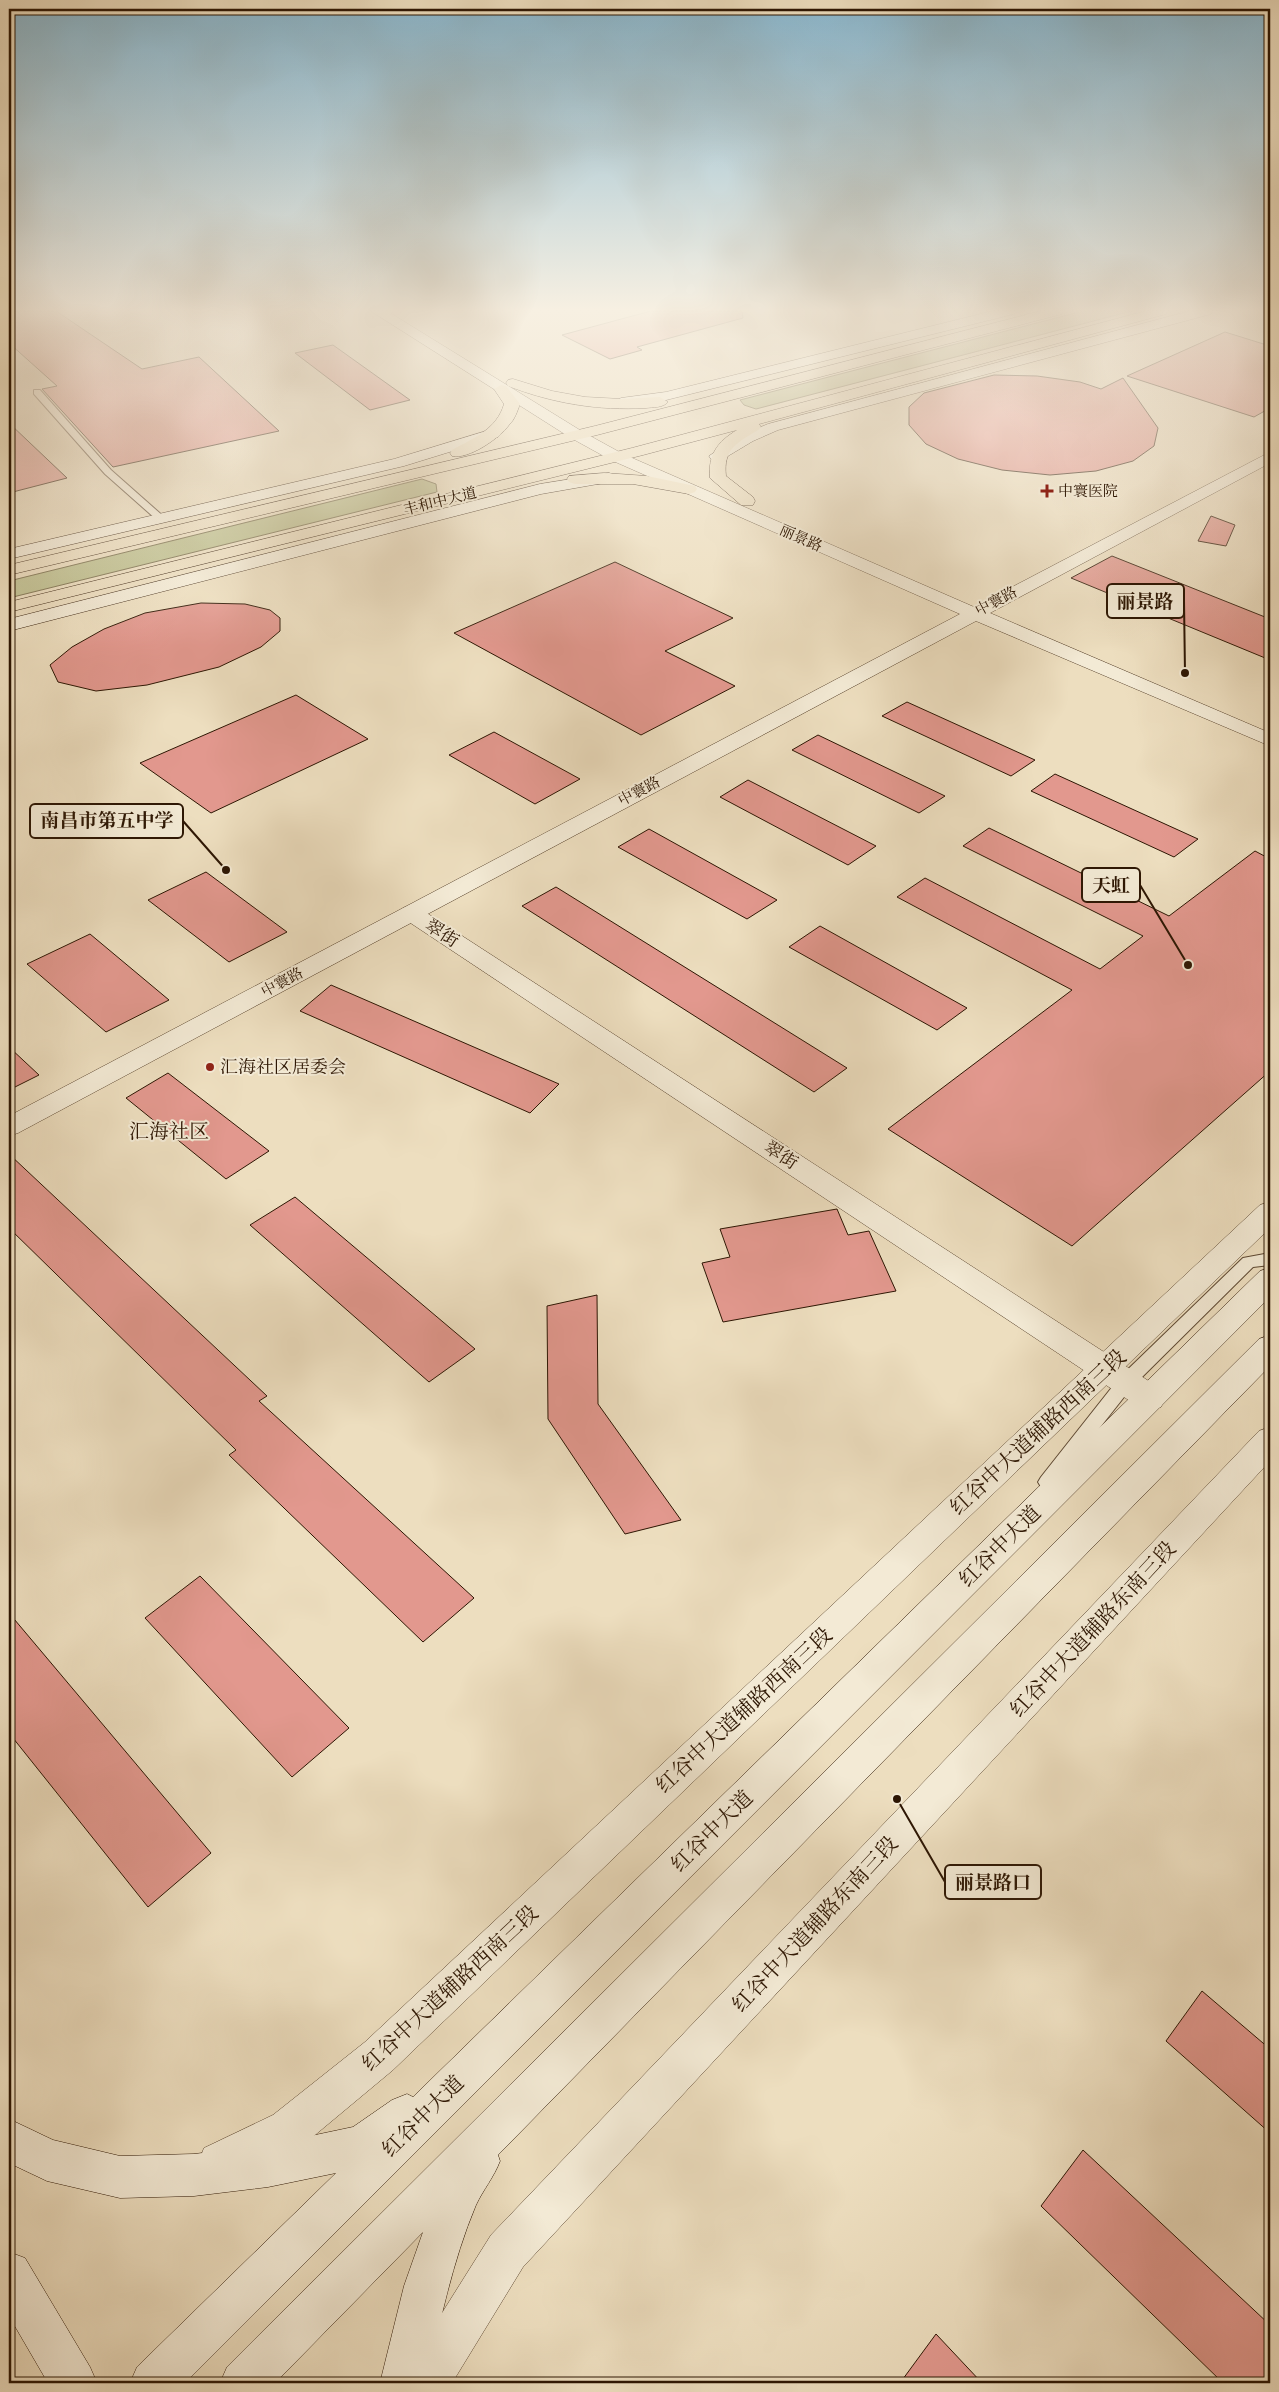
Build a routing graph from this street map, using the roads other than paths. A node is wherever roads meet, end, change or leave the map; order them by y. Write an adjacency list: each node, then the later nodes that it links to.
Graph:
1 (65, 423): 21 (lane)
2 (505, 423): 10 (main road)
3 (559, 423): 11 (street, 丽景路)
4 (581, 423): 9 (street, 丽景路)
5 (625, 423): 9 (main road, 丰和中大道)
6 (747, 423): 12 (main road, 丰和中大道)
7 (762, 423): 13 (main road)
8 (789, 423): 13 (street)
9 (596, 430): 11 (main road, 丰和中大道); 12 (street, 丽景路)
10 (493, 434): 16 (main road); 21 (street)
11 (577, 435): 14 (street, 丽景路); 16 (main road, 丰和中大道)
12 (637, 452): 14 (main road, 丰和中大道); 20 (street, 丽景路)
13 (717, 456): 20 (main road)
14 (617, 457): 18 (main road, 丰和中大道); 19 (street, 丽景路)
15 (1270, 457): 25 (street, 中寰路)
16 (416, 472): 23 (main road, 丰和中大道)
17 (609, 478): 18 (main road); 19 (main road); 26 (street)
18 (502, 485): 24 (main road, 丰和中大道)
19 (689, 489): 25 (street, 丽景路)
20 (747, 502): 25 (street, 丽景路)
21 (160, 518): 22 (street)
22 (9, 554)
23 (9, 570)
24 (9, 607)
25 (981, 609): 27 (street, 丽景路); 28 (street, 丽景路); 29 (street, 中寰路)
26 (9, 625)
27 (1270, 724)
28 (1270, 740)
29 (411, 913): 30 (street, 中寰路); 35 (street, 翠街)
30 (9, 1127)
31 (1270, 1212): 35 (street, 红谷中大道辅路西南三段)
32 (1270, 1259): 35 (lane)
33 (1270, 1279): 35 (street, 红谷中大道)
34 (1270, 1347): 38 (street)
35 (1127, 1383): 37 (street, 红谷中大道); 40 (street, 红谷中大道辅路西南三段)
36 (1270, 1440): 46 (street, 红谷中大道辅路东南三段)
37 (456, 2083): 40 (street); 43 (street, 红谷中大道)
38 (513, 2110): 44 (street); 45 (street)
39 (9, 2140): 40 (street)
40 (194, 2176)
41 (9, 2274): 42 (street)
42 (74, 2383)
43 (153, 2383)
44 (243, 2383)
45 (404, 2383)
46 (429, 2383)

